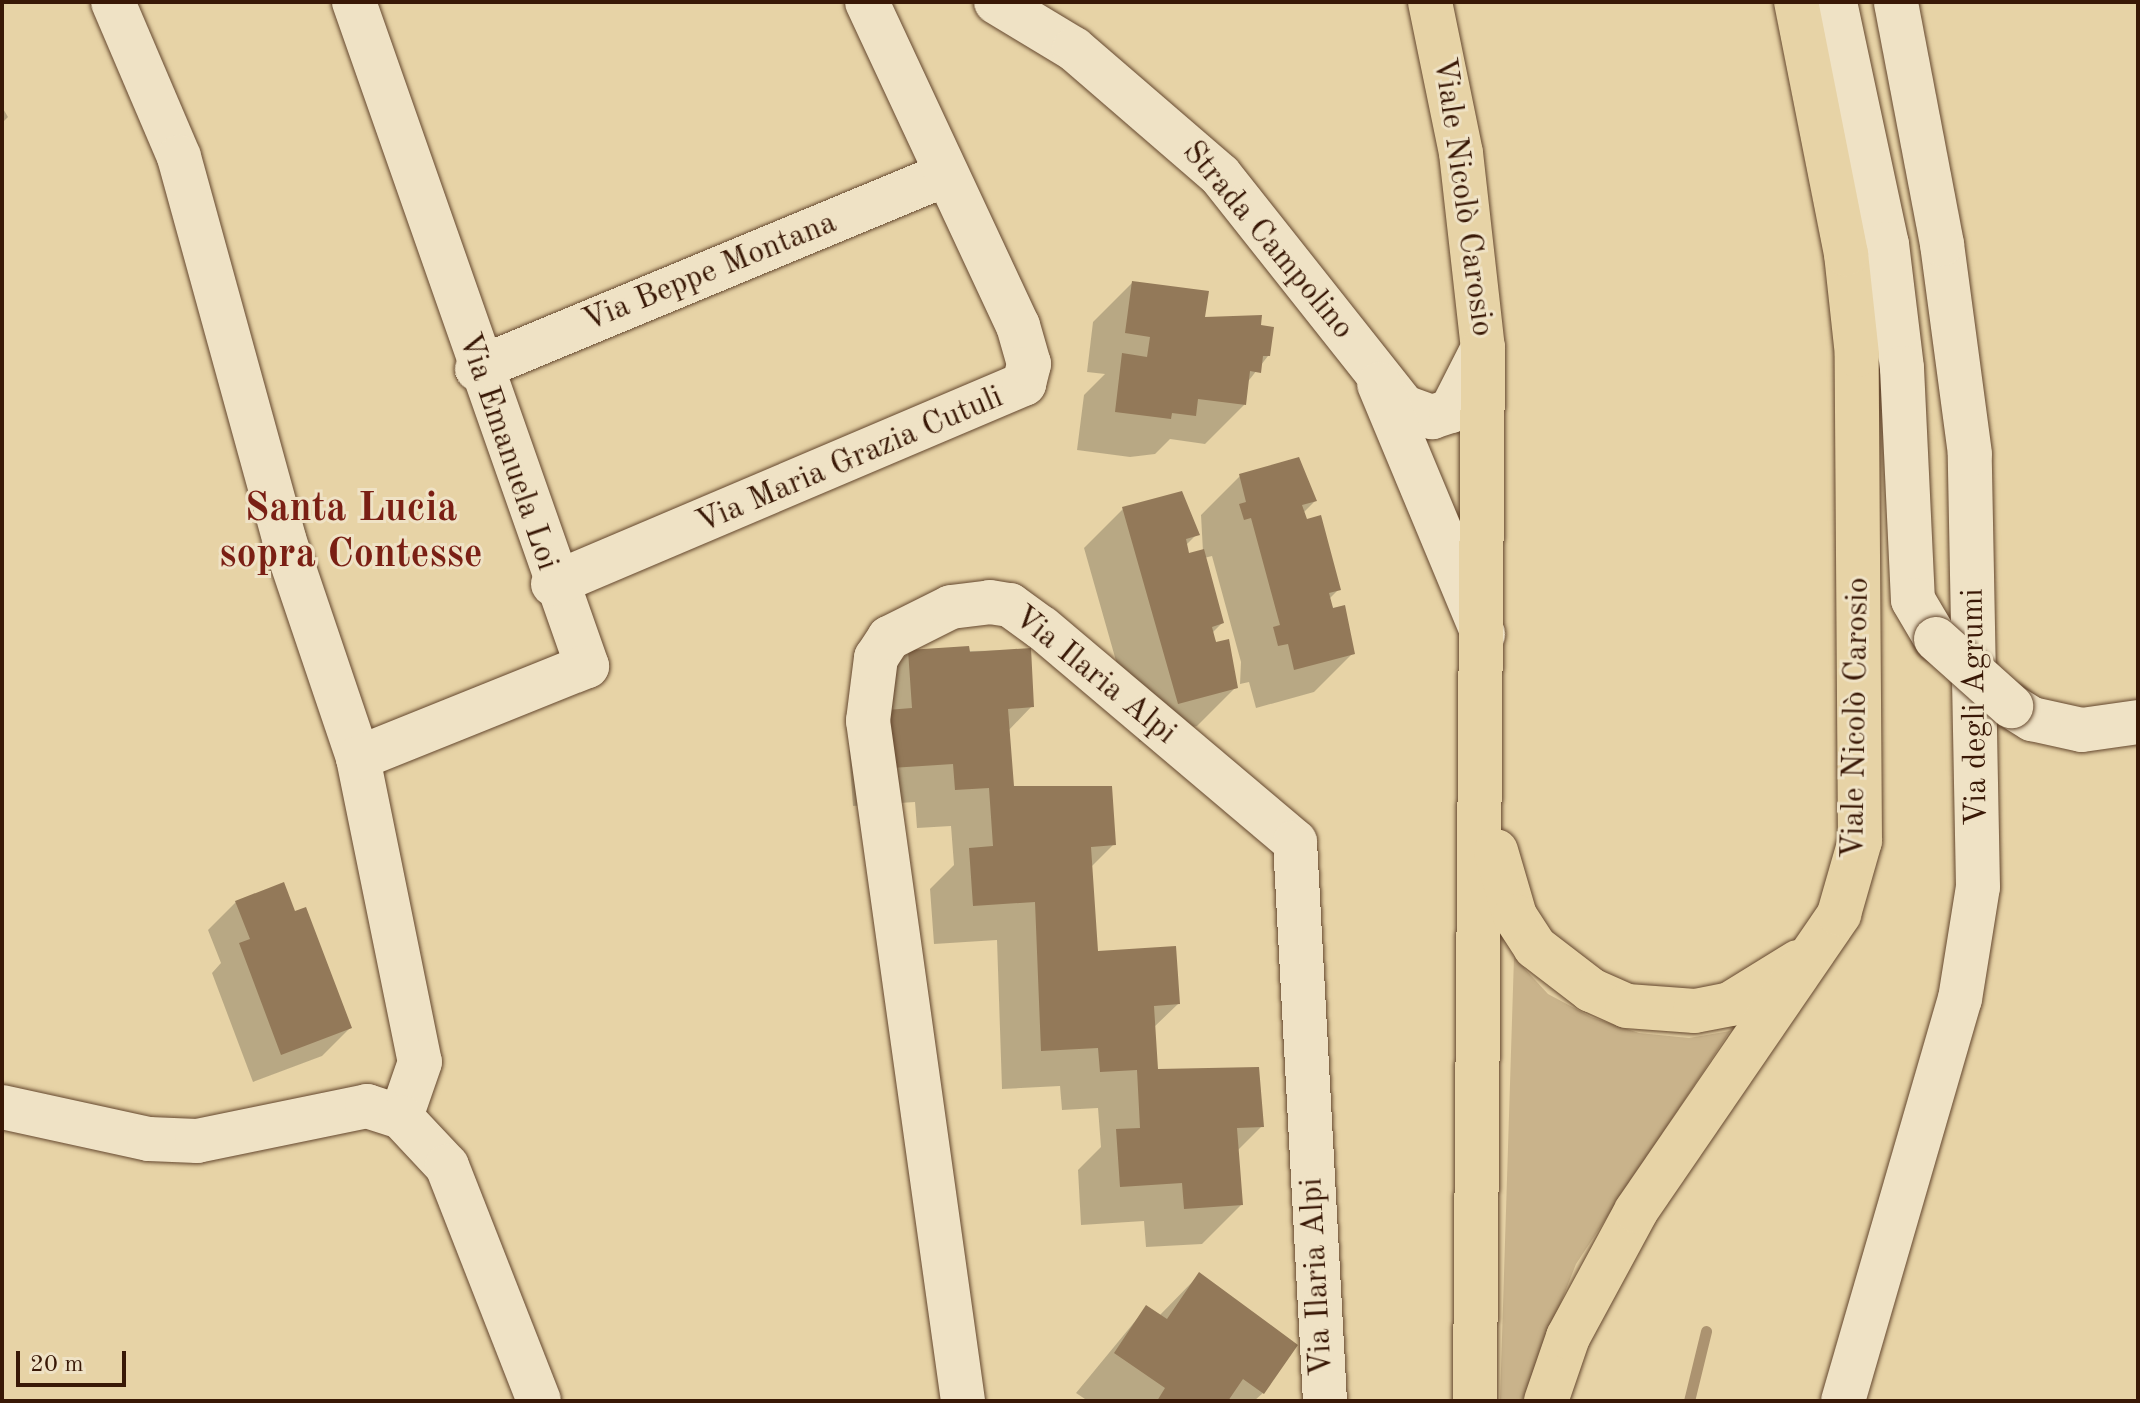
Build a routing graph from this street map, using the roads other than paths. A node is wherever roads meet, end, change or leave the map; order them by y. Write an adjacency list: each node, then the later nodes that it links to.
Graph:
1 (113, 2): 16 (street)
2 (354, 2): 11 (street, Via Emanuela Loi)
3 (867, 2): 9 (street, Via Maria Grazia Cutuli)
4 (996, 2): 12 (street, Strada Campolino)
5 (1430, 2): 10 (main road, Viale Nicolò Carosio)
6 (1796, 2): 18 (main road, Viale Nicolò Carosio)
7 (1835, 2): 15 (street, bridge)
8 (1896, 2): 26 (street, Via degli Agrumi)
9 (942, 176): 11 (street, Via Beppe Montana); 13 (street, Via Maria Grazia Cutuli)
10 (1483, 348): 12 (street, Strada Campolino); 14 (main road, Viale Nicolò Carosio)
11 (477, 369): 13 (street, Via Emanuela Loi)
12 (1375, 374): 14 (street, Strada Campolino)
13 (553, 584): 16 (street, Via Emanuela Loi)
14 (1486, 643): 17 (main road, Viale Nicolò Carosio)
15 (2133, 732)
16 (358, 758): 20 (street)
17 (1484, 798): 18 (main road); 24 (main road, Viale Nicolò Carosio)
18 (1817, 949): 25 (main road, Viale Nicolò Carosio)
19 (2, 1107): 20 (street)
20 (401, 1117): 21 (street)
21 (539, 1401)
22 (963, 1401): 23 (street, Via Ilaria Alpi)
23 (1325, 1401)
24 (1475, 1401)
25 (1546, 1401)
26 (1843, 1401)

